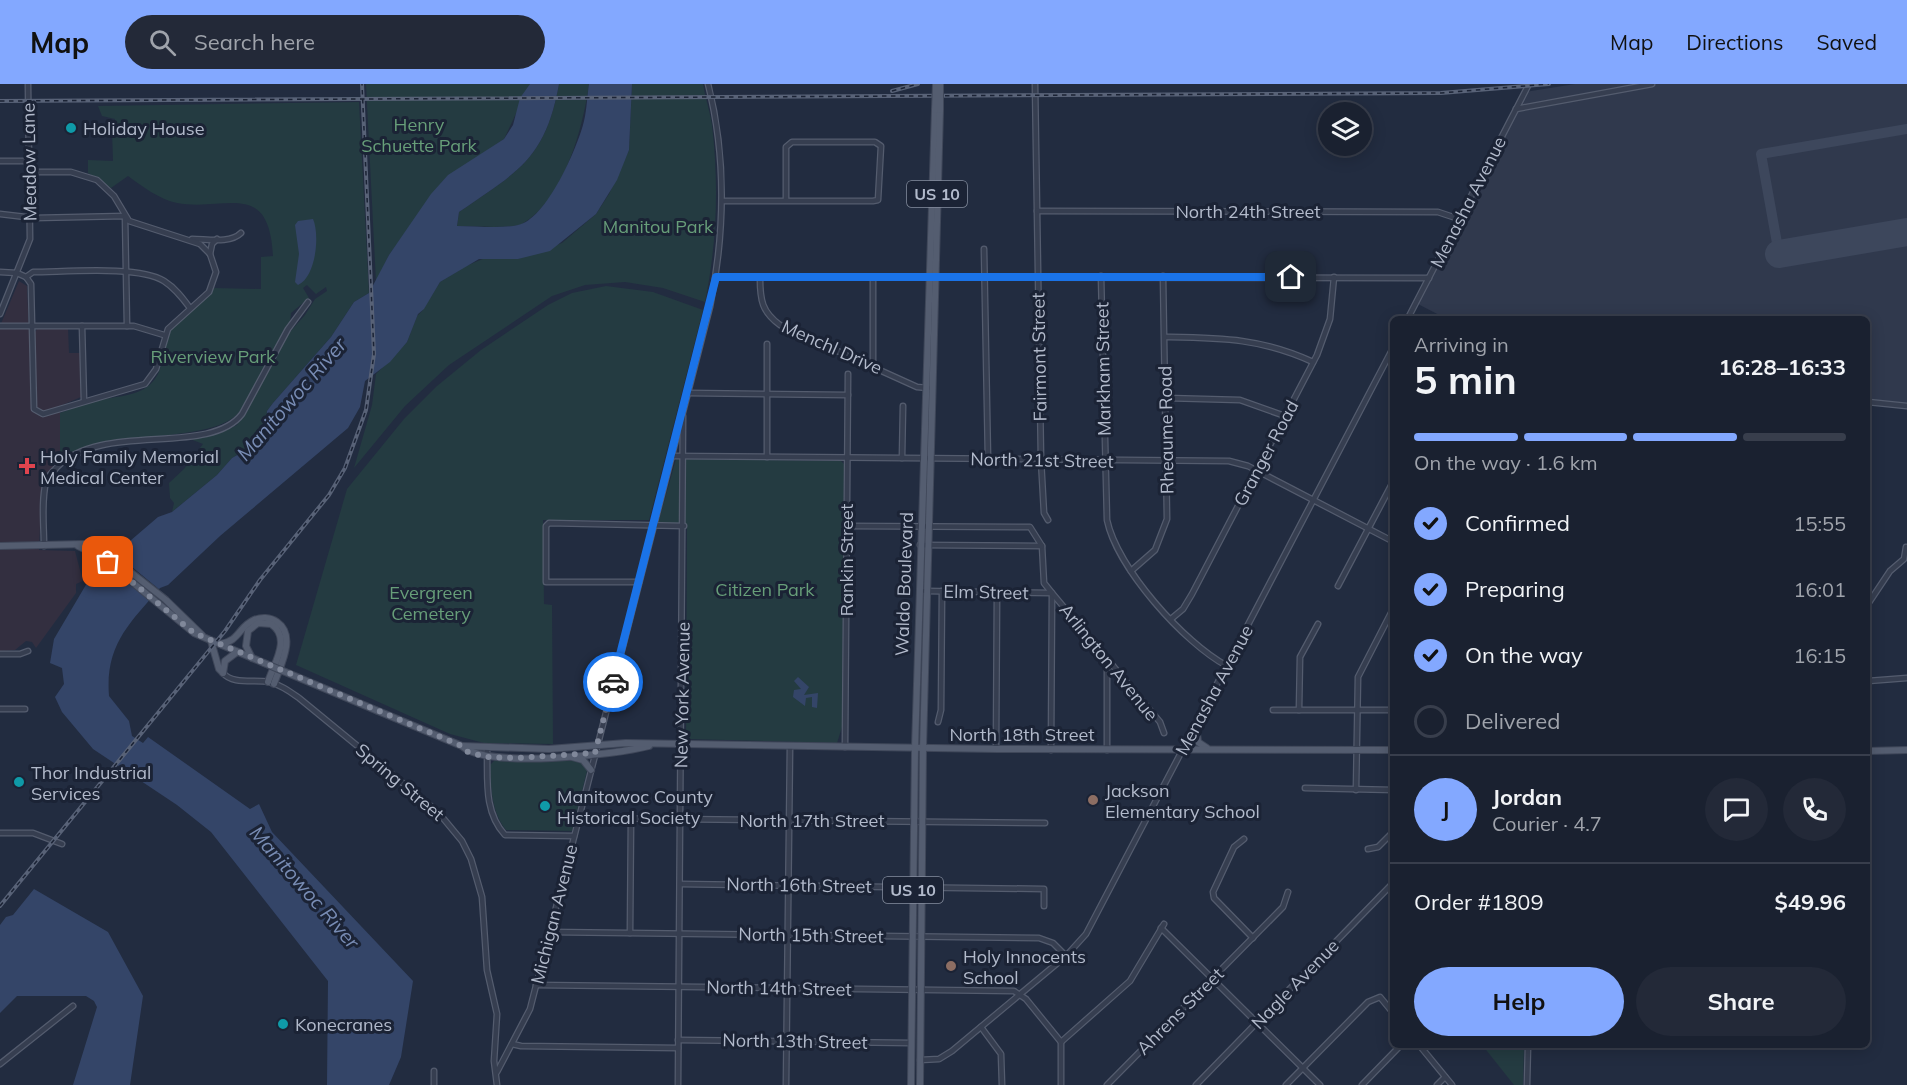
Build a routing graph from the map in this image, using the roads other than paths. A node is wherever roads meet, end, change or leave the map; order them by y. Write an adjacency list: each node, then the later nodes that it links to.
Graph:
1 (28, 84): 11 (street, Meadow Lane)
2 (708, 84): 13 (street, Michigan Avenue)
3 (936, 84): 9 (main road, Waldo Boulevard / US 10, bridge)
4 (940, 84): 9 (main road, Waldo Boulevard / US 10, bridge)
5 (1035, 84): 15 (street, Fairmont Street)
6 (1529, 84): 8 (street, Menasha Avenue)
7 (1652, 84): 8 (street)
8 (1516, 109): 19 (street, Menasha Avenue)
9 (937, 110): 37 (main road, Waldo Boulevard / US 10); 38 (main road, Waldo Boulevard / US 10)
10 (0, 161): 11 (street)
11 (29, 161): 12 (street, Meadow Lane)
12 (29, 172): 17 (street); 18 (street, Meadow Lane)
13 (723, 201): 14 (street); 32 (street, Michigan Avenue)
14 (786, 201): 14 (street)
15 (1037, 211): 19 (street, North 24th Street); 28 (street, Fairmont Street)
16 (0, 214): 18 (street)
17 (125, 216): 18 (street); 21 (street); 26 (street)
18 (29, 217): 27 (street, Meadow Lane)
19 (1459, 219): 39 (street, Menasha Avenue)
20 (241, 233): 22 (street)
21 (189, 239): 22 (street); 24 (street)
22 (218, 239): 24 (street)
23 (984, 249): 33 (street)
24 (210, 254): 41 (street)
25 (0, 272): 27 (street)
26 (125, 272): 31 (street); 41 (street); 47 (street)
27 (17, 273): 31 (street); 42 (street)
28 (1038, 276): 29 (street); 33 (street); 75 (street, Fairmont Street)
29 (1101, 276): 30 (street); 76 (street, Markham Street)
30 (1163, 276): 34 (street); 49 (street, Rheaume Road)
31 (27, 277): 45 (street)
32 (716, 277): 35 (street); 57 (street, Michigan Avenue)
33 (984, 277): 38 (street); 74 (street)
34 (1334, 277): 39 (street); 52 (street, Granger Road)
35 (760, 278): 36 (street); 53 (street, Menchl Drive)
36 (873, 278): 37 (street); 53 (street)
37 (928, 278): 38 (street); 55 (main road, Waldo Boulevard / US 10)
38 (937, 278): 56 (main road, Waldo Boulevard / US 10)
39 (1429, 278): 43 (street, Menasha Avenue)
40 (308, 302): 91 (street)
41 (190, 308): 48 (street)
42 (0, 314)
43 (1409, 316)
44 (0, 326): 45 (street)
45 (32, 326): 46 (street); 61 (street)
46 (82, 326): 47 (street); 61 (street)
47 (127, 326): 48 (street)
48 (164, 334): 61 (street)
49 (1164, 337): 52 (street); 60 (street, Rheaume Road)
50 (767, 344): 58 (street)
51 (1390, 354): 80 (street, Menasha Avenue)
52 (1313, 362): 66 (street, Granger Road)
53 (873, 365): 55 (street, Menchl Drive)
54 (848, 374): 59 (street, Rankin Street)
55 (925, 388): 56 (street, Menchl Drive); 72 (main road, Waldo Boulevard / US 10)
56 (934, 389): 73 (main road, Waldo Boulevard / US 10)
57 (688, 393): 58 (street); 65 (street, Michigan Avenue)
58 (767, 394): 59 (street); 69 (street)
59 (848, 395): 70 (street, Rankin Street)
60 (1166, 398): 66 (street); 77 (street, Rheaume Road)
61 (84, 401)
62 (1870, 402): 64 (street)
63 (903, 406): 71 (street)
64 (1907, 406)
65 (683, 412): 67 (street, Michigan Avenue); 68 (street, New York Avenue)
66 (1285, 416): 78 (street, Granger Road)
67 (672, 456): 68 (street, North 21st Street); 82 (street, Michigan Avenue)
68 (685, 456): 69 (street, North 21st Street); 83 (street, New York Avenue)
69 (767, 457): 70 (street, North 21st Street)
70 (847, 458): 71 (street, North 21st Street); 84 (street, Rankin Street)
71 (902, 458): 72 (street, North 21st Street)
72 (922, 458): 73 (street, North 21st Street); 85 (main road, Waldo Boulevard / US 10)
73 (932, 459): 74 (street, North 21st Street); 86 (main road, Waldo Boulevard / US 10)
74 (988, 459): 75 (street, North 21st Street)
75 (1041, 460): 76 (street, North 21st Street); 81 (street, Fairmont Street)
76 (1105, 460): 77 (street, North 21st Street); 95 (street, Markham Street)
77 (1167, 461): 78 (street, North 21st Street); 95 (street, Rheaume Road)
78 (1256, 470): 80 (street, North 21st Street); 104 (street, Granger Road)
79 (1390, 487): 87 (street)
80 (1312, 500): 87 (street, North 21st Street); 114 (street, Menasha Avenue)
81 (1048, 520)
82 (654, 524): 83 (street); 96 (street, Michigan Avenue); 96 (street)
83 (684, 526): 131 (street, New York Avenue)
84 (847, 526): 85 (street); 133 (street, Rankin Street)
85 (921, 526): 86 (street); 89 (main road, Waldo Boulevard / US 10)
86 (930, 526): 92 (main road, Waldo Boulevard / US 10); 93 (street)
87 (1368, 528): 88 (street, North 21st Street); 97 (street)
88 (1390, 540)
89 (920, 545): 92 (street); 98 (main road, Waldo Boulevard / US 10)
90 (0, 546): 91 (main road)
91 (44, 546): 107 (main road)
92 (929, 546): 93 (street); 99 (main road, Waldo Boulevard / US 10)
93 (1042, 546): 102 (street)
94 (1906, 547): 103 (street)
95 (1131, 571): 104 (street, Markham Street)
96 (639, 582): 128 (street, Michigan Avenue)
97 (1338, 586)
98 (919, 591): 99 (street, Elm Street); 135 (main road, Waldo Boulevard / US 10)
99 (928, 591): 100 (street, Elm Street); 136 (main road, Waldo Boulevard / US 10)
100 (942, 591): 101 (street, Elm Street); 125 (street)
101 (997, 592): 102 (street, Elm Street); 137 (street)
102 (1052, 593): 112 (street, Arlington Avenue); 139 (street)
103 (1870, 601)
104 (1171, 619): 114 (street, Markham Street)
105 (1390, 620): 123 (street)
106 (1317, 624): 122 (street)
107 (211, 641): 108 (main road); 115 (main road)
108 (219, 645): 110 (main road); 118 (main road)
109 (28, 651): 111 (street)
110 (237, 652): 113 (main road); 115 (main road)
111 (0, 654)
112 (1107, 658): 127 (street, Arlington Avenue); 140 (street)
113 (253, 659): 118 (main road); 129 (main road, bridge)
114 (1227, 666): 126 (street, Menasha Avenue)
115 (223, 673): 118 (street, Spring Street)
116 (1907, 678): 117 (street)
117 (1870, 681)
118 (271, 683): 206 (street, Spring Street)
119 (0, 709): 120 (street)
120 (25, 709)
121 (1273, 710): 122 (street)
122 (1299, 710): 123 (street)
123 (1357, 710): 124 (street); 142 (street)
124 (1390, 710)
125 (938, 722)
126 (1196, 725): 138 (street, Menasha Avenue); 141 (main road)
127 (1164, 734)
128 (597, 745): 130 (main road, North 18th Street); 134 (main road, North 18th Street); 146 (street, Michigan Avenue)
129 (462, 746): 134 (main road, North 18th Street); 148 (main road)
130 (651, 746): 131 (main road, North 18th Street); 146 (main road, North 18th Street)
131 (682, 746): 132 (main road, North 18th Street); 155 (street, New York Avenue)
132 (790, 746): 133 (main road, North 18th Street); 156 (street)
133 (845, 747): 135 (main road, North 18th Street)
134 (487, 748): 148 (street)
135 (915, 748): 136 (main road, North 18th Street); 157 (main road, Waldo Boulevard / US 10)
136 (924, 748): 137 (main road, North 18th Street); 158 (main road, Waldo Boulevard / US 10)
137 (996, 749): 139 (main road, North 18th Street)
138 (1183, 749): 140 (main road, North 18th Street); 141 (main road, North 18th Street); 180 (street, Menasha Avenue)
139 (1051, 750): 140 (main road, North 18th Street)
140 (1107, 750)
141 (1210, 750): 142 (main road, North 18th Street)
142 (1357, 750): 143 (main road, North 18th Street); 151 (street)
143 (1390, 750)
144 (1907, 750): 145 (main road)
145 (1870, 751)
146 (595, 753): 147 (main road, North 18th Street); 149 (street, Michigan Avenue)
147 (565, 756): 148 (main road, North 18th Street); 149 (main road)
148 (487, 757): 162 (street)
149 (591, 770): 153 (street, Michigan Avenue)
150 (1305, 788): 151 (street)
151 (1356, 790): 152 (street)
152 (1390, 790)
153 (579, 818): 154 (street, North 17th Street); 162 (street, Michigan Avenue)
154 (631, 819): 155 (street, North 17th Street); 174 (street)
155 (681, 819): 156 (street, North 17th Street); 166 (street, New York Avenue)
156 (789, 820): 157 (street, North 17th Street); 167 (street)
157 (914, 821): 158 (street, North 17th Street); 169 (main road, Waldo Boulevard / US 10)
158 (923, 821): 159 (street, North 17th Street); 170 (main road, Waldo Boulevard / US 10)
159 (1045, 822)
160 (0, 833): 164 (street)
161 (1390, 835): 165 (street)
162 (574, 836): 173 (street, Michigan Avenue)
163 (1244, 839): 179 (street)
164 (62, 844)
165 (1368, 849)
166 (680, 884): 167 (street, North 16th Street); 175 (street, New York Avenue)
167 (789, 885): 169 (street, North 16th Street); 176 (street)
168 (1390, 886): 190 (street, Nagle Avenue)
169 (913, 887): 170 (street, North 16th Street); 177 (main road, Waldo Boulevard / US 10)
170 (922, 887): 172 (street, North 16th Street); 178 (main road, Waldo Boulevard / US 10)
171 (1288, 892): 179 (street, Ahrens Street)
172 (1044, 906)
173 (550, 932): 174 (street, North 15th Street); 182 (street, Michigan Avenue)
174 (630, 933): 175 (street, North 15th Street)
175 (680, 934): 176 (street, North 15th Street); 183 (street, New York Avenue)
176 (788, 935): 177 (street, North 15th Street); 184 (street)
177 (913, 936): 178 (street, North 15th Street); 185 (main road, Waldo Boulevard / US 10)
178 (921, 936): 180 (street, North 15th Street); 186 (main road, Waldo Boulevard / US 10)
179 (1254, 938): 181 (street, Ahrens Street)
180 (1066, 956): 187 (street, Menasha Avenue)
181 (1213, 979): 190 (street); 194 (street); 216 (street, Ahrens Street)
182 (536, 985): 183 (street, North 14th Street); 196 (street, Michigan Avenue)
183 (679, 987): 184 (street, North 14th Street); 192 (street, New York Avenue)
184 (788, 988): 185 (street, North 14th Street); 193 (street)
185 (912, 990): 186 (street, North 14th Street); 195 (main road, Waldo Boulevard / US 10)
186 (921, 990): 187 (street, North 14th Street); 202 (main road, Waldo Boulevard / US 10)
187 (1020, 994): 191 (street, Menasha Avenue); 194 (street)
188 (73, 1006): 203 (street)
189 (1390, 1010): 204 (street)
190 (1257, 1023): 204 (street); 217 (street, Nagle Avenue)
191 (981, 1027): 202 (street, Menasha Avenue); 214 (street)
192 (678, 1040): 193 (street, North 13th Street); 197 (street, New York Avenue)
193 (787, 1042): 195 (street, North 13th Street); 211 (street)
194 (1061, 1042): 215 (street)
195 (911, 1043): 201 (main road, Waldo Boulevard / US 10)
196 (512, 1044): 197 (street); 206 (street, Michigan Avenue)
197 (678, 1048): 210 (street, New York Avenue)
198 (1398, 1048): 220 (street)
199 (1422, 1048): 207 (street)
200 (1528, 1048): 223 (street)
201 (911, 1060): 202 (street, Menasha Avenue); 212 (main road, Waldo Boulevard / US 10)
202 (920, 1060): 213 (main road, Waldo Boulevard / US 10)
203 (0, 1064)
204 (1303, 1068): 218 (street); 219 (street)
205 (434, 1071): 208 (street)
206 (497, 1072): 209 (street, Spring Street)
207 (1445, 1077): 221 (street); 222 (street)
208 (434, 1085)
209 (497, 1085)
210 (678, 1085)
211 (786, 1085)
212 (911, 1085)
213 (920, 1085)
214 (1002, 1085)
215 (1060, 1085)
216 (1107, 1085)
217 (1196, 1085)
218 (1286, 1085)
219 (1320, 1085)
220 (1362, 1085)
221 (1437, 1085)
222 (1452, 1085)
223 (1527, 1085)

